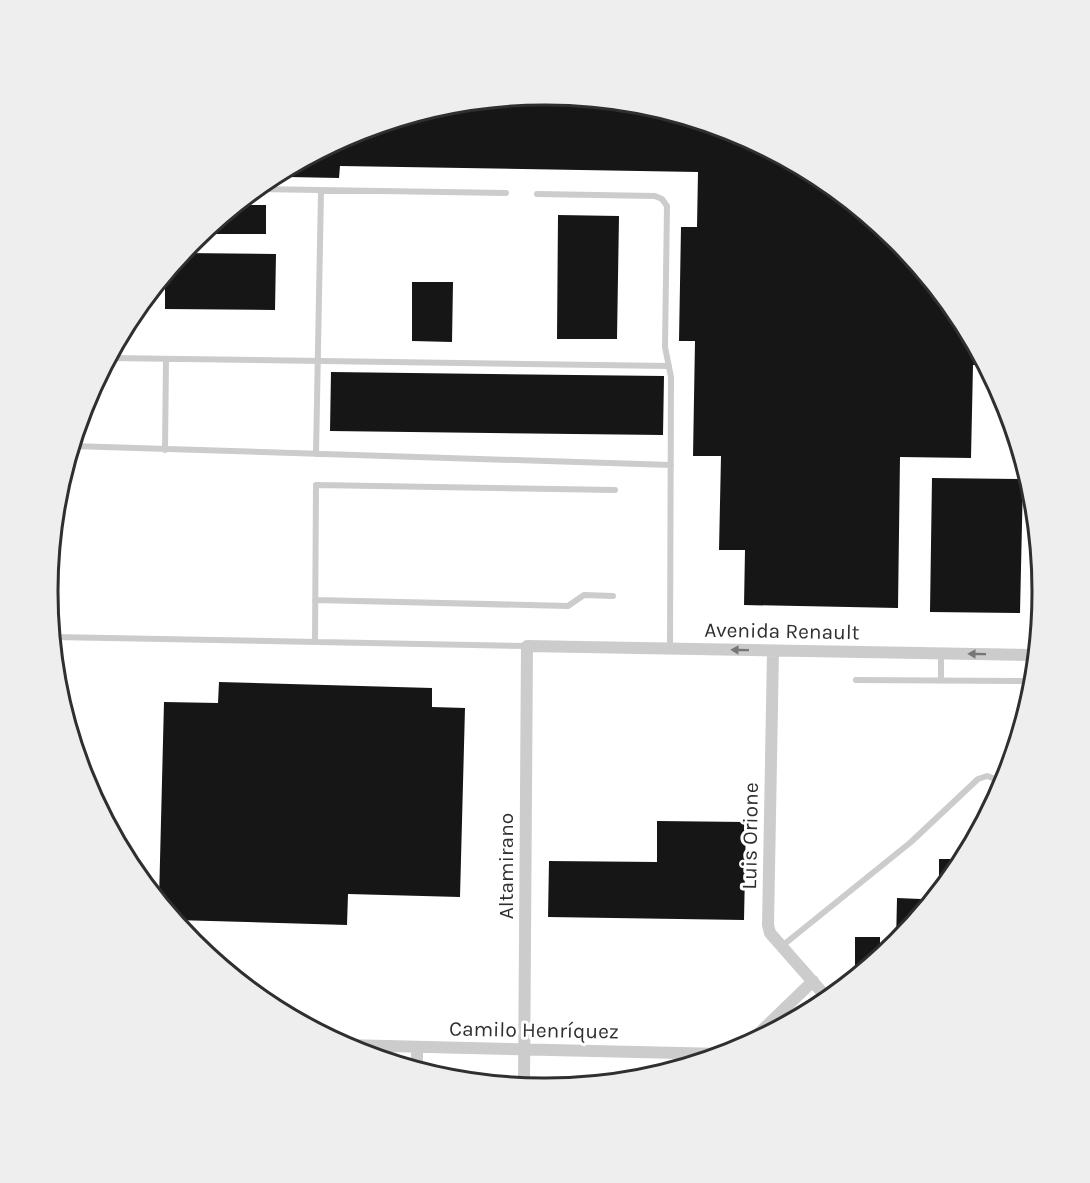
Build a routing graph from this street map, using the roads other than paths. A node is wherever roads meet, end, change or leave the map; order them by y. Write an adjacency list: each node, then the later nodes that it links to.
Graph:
1 (272, 189): 2 (lane)
2 (321, 191): 3 (lane); 7 (lane)
3 (506, 193)
4 (537, 194): 8 (lane)
5 (119, 358): 6 (lane)
6 (166, 359): 7 (lane); 10 (lane)
7 (318, 362): 8 (lane); 11 (lane)
8 (669, 366): 12 (lane)
9 (81, 446): 10 (lane)
10 (165, 450): 11 (lane)
11 (316, 454): 12 (lane)
12 (671, 465): 19 (lane)
13 (615, 490): 15 (lane)
14 (613, 596): 15 (lane)
15 (315, 600): 17 (lane)
16 (61, 637): 17 (lane)
17 (315, 642): 18 (lane)
18 (527, 646): 19 (street, Avenida Renault); 33 (street, Altamirano)
19 (670, 649): 20 (street, Avenida Renault, one-way to 19)
20 (773, 651): 21 (street, Avenida Renault); 27 (street, Luis Orione)
21 (941, 653): 22 (street, Avenida Renault, one-way to 21); 24 (lane)
22 (1027, 655)
23 (856, 680): 24 (lane)
24 (941, 681): 25 (lane)
25 (1023, 681)
26 (994, 779): 27 (lane)
27 (782, 946): 28 (street, Luis Orione)
28 (813, 981): 29 (street, Luis Orione); 30 (street)
29 (822, 991)
30 (770, 1023)
31 (372, 1046): 32 (street, Camilo Henríquez)
32 (417, 1047): 33 (street, Camilo Henríquez); 35 (street)
33 (525, 1049): 34 (street, Camilo Henríquez); 36 (street, Altamirano)
34 (697, 1053)
35 (417, 1060)
36 (525, 1077)

